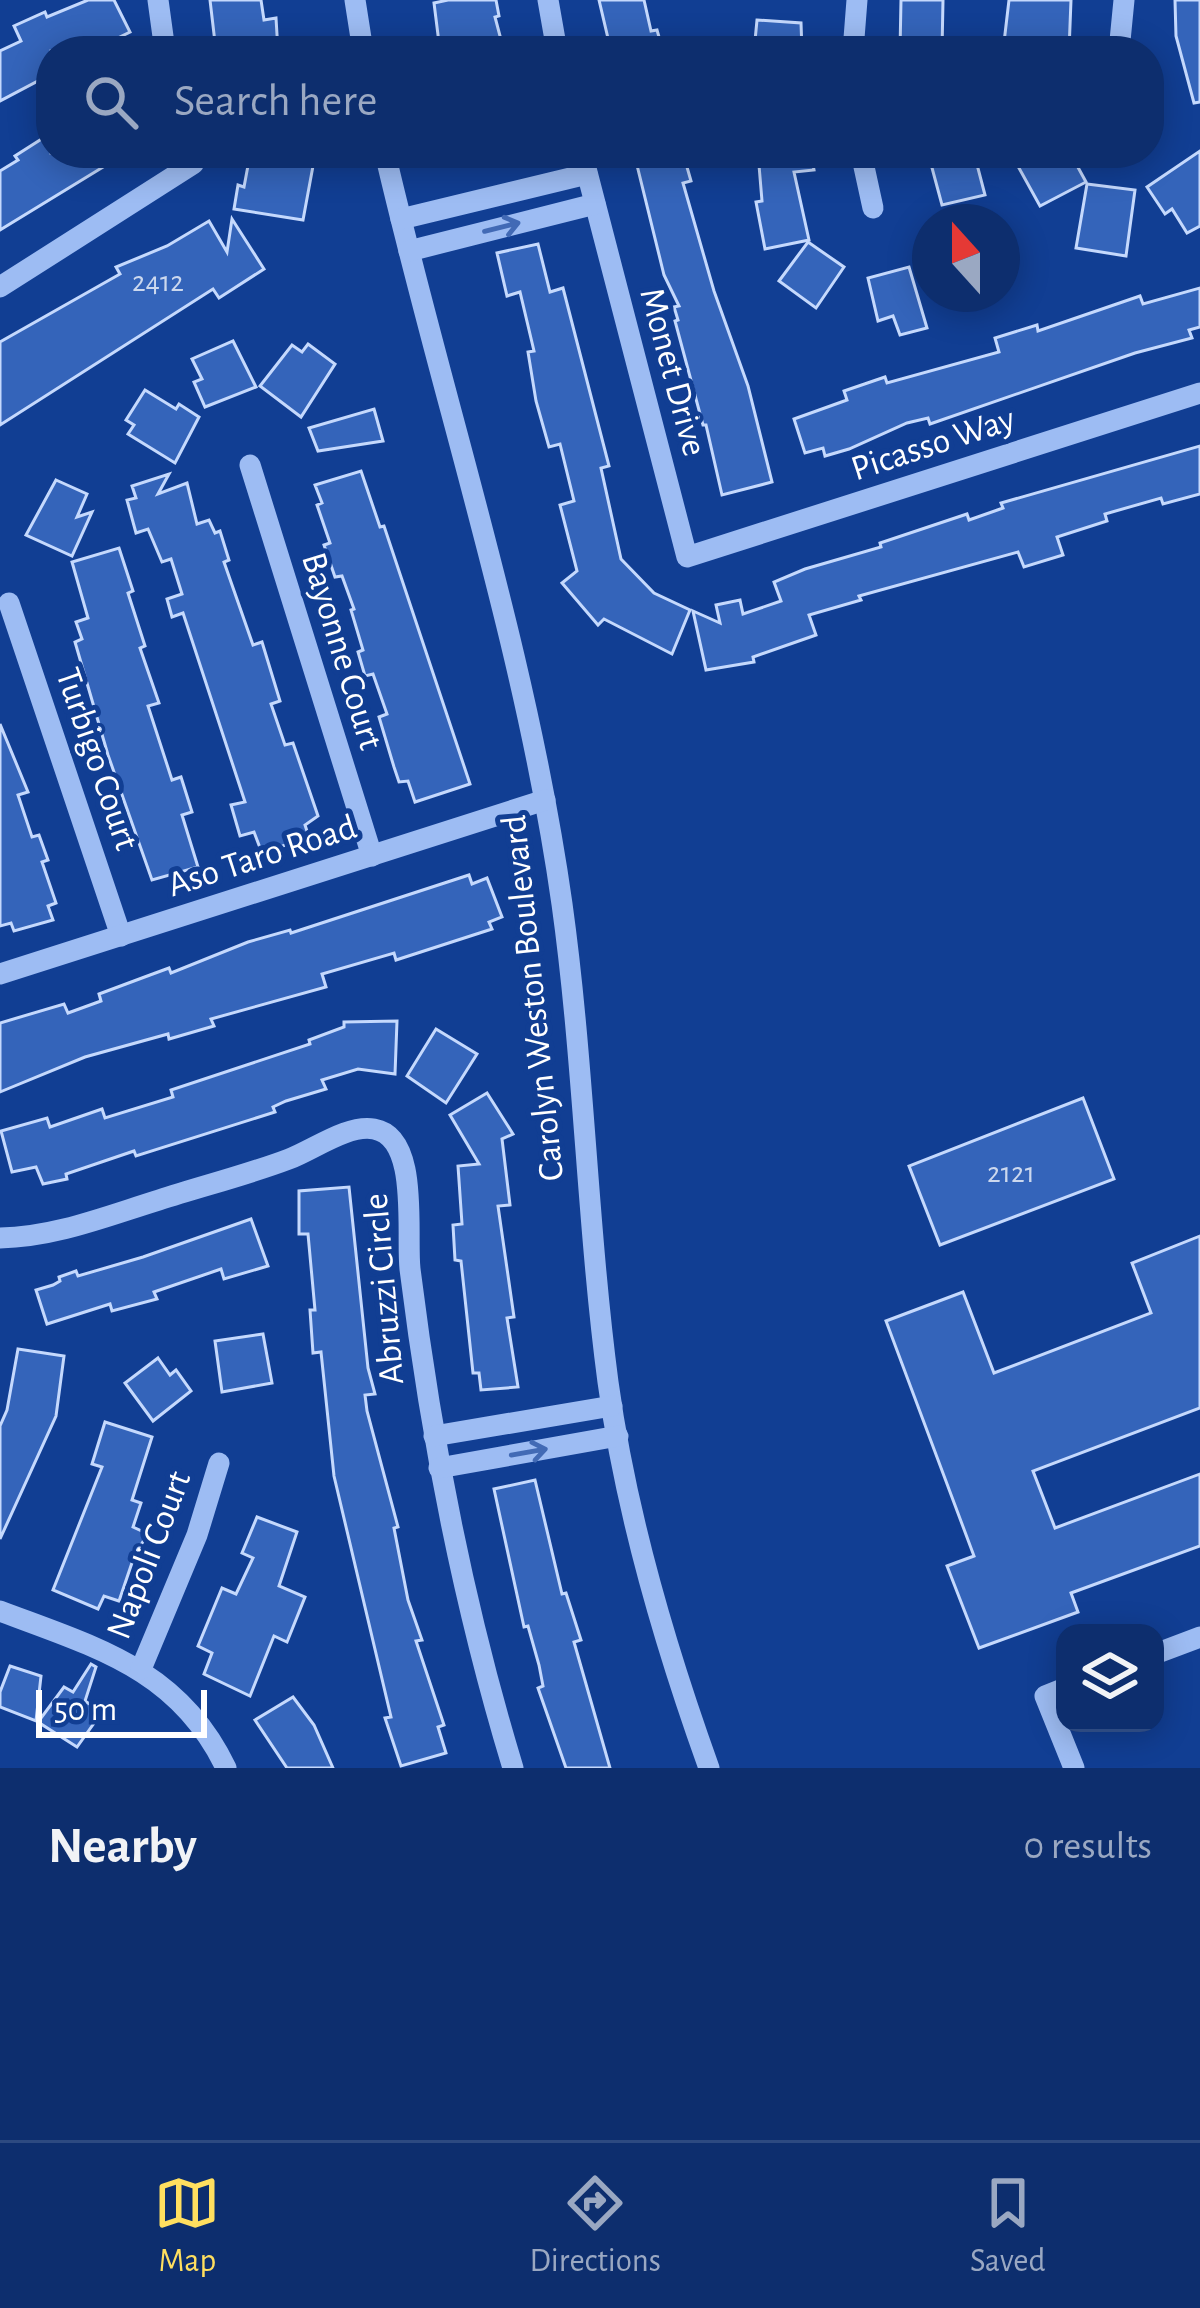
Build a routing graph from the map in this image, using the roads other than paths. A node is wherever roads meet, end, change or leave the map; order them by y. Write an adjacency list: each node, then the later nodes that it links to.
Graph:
1 (158, 0): 6 (street)
2 (355, 0): 7 (street)
3 (548, 0): 8 (street)
4 (857, 0): 9 (street)
5 (1124, 0): 10 (street)
6 (163, 36)
7 (361, 36)
8 (554, 36)
9 (855, 36)
10 (1120, 36)
11 (178, 168): 20 (street)
12 (389, 168): 18 (street, Carolyn Weston Boulevard)
13 (568, 168): 18 (street, Monet Drive)
14 (585, 168): 16 (street, Monet Drive)
15 (864, 168): 17 (street)
16 (595, 204): 19 (street, one-way to 16); 23 (street, Monet Drive)
17 (873, 208)
18 (401, 219): 19 (street, Carolyn Weston Boulevard)
19 (409, 251): 25 (street, Carolyn Weston Boulevard)
20 (0, 287)
21 (1200, 393): 23 (street, Picasso Way)
22 (250, 465): 26 (street, Bayonne Court)
23 (687, 557)
24 (10, 603): 27 (street, Turbigo Court)
25 (544, 800): 26 (street, Aso Taro Road); 30 (street, Carolyn Weston Boulevard)
26 (372, 856): 27 (street, Aso Taro Road)
27 (121, 936): 28 (street, Aso Taro Road)
28 (0, 974)
29 (0, 1238): 31 (street, Abruzzi Circle)
30 (612, 1406): 31 (street); 32 (street, Carolyn Weston Boulevard)
31 (434, 1436): 34 (street, Abruzzi Circle)
32 (618, 1436): 34 (street, one-way to 32); 44 (street, Carolyn Weston Boulevard)
33 (219, 1463): 38 (street, Napoli Court)
34 (439, 1468): 43 (street, Abruzzi Circle)
35 (0, 1611): 38 (street)
36 (1200, 1637): 37 (street)
37 (1164, 1651)
38 (141, 1670): 42 (street)
39 (1056, 1692): 40 (street)
40 (1056, 1723)
41 (1060, 1732): 45 (street)
42 (226, 1768)
43 (513, 1768)
44 (709, 1768)
45 (1074, 1768)

